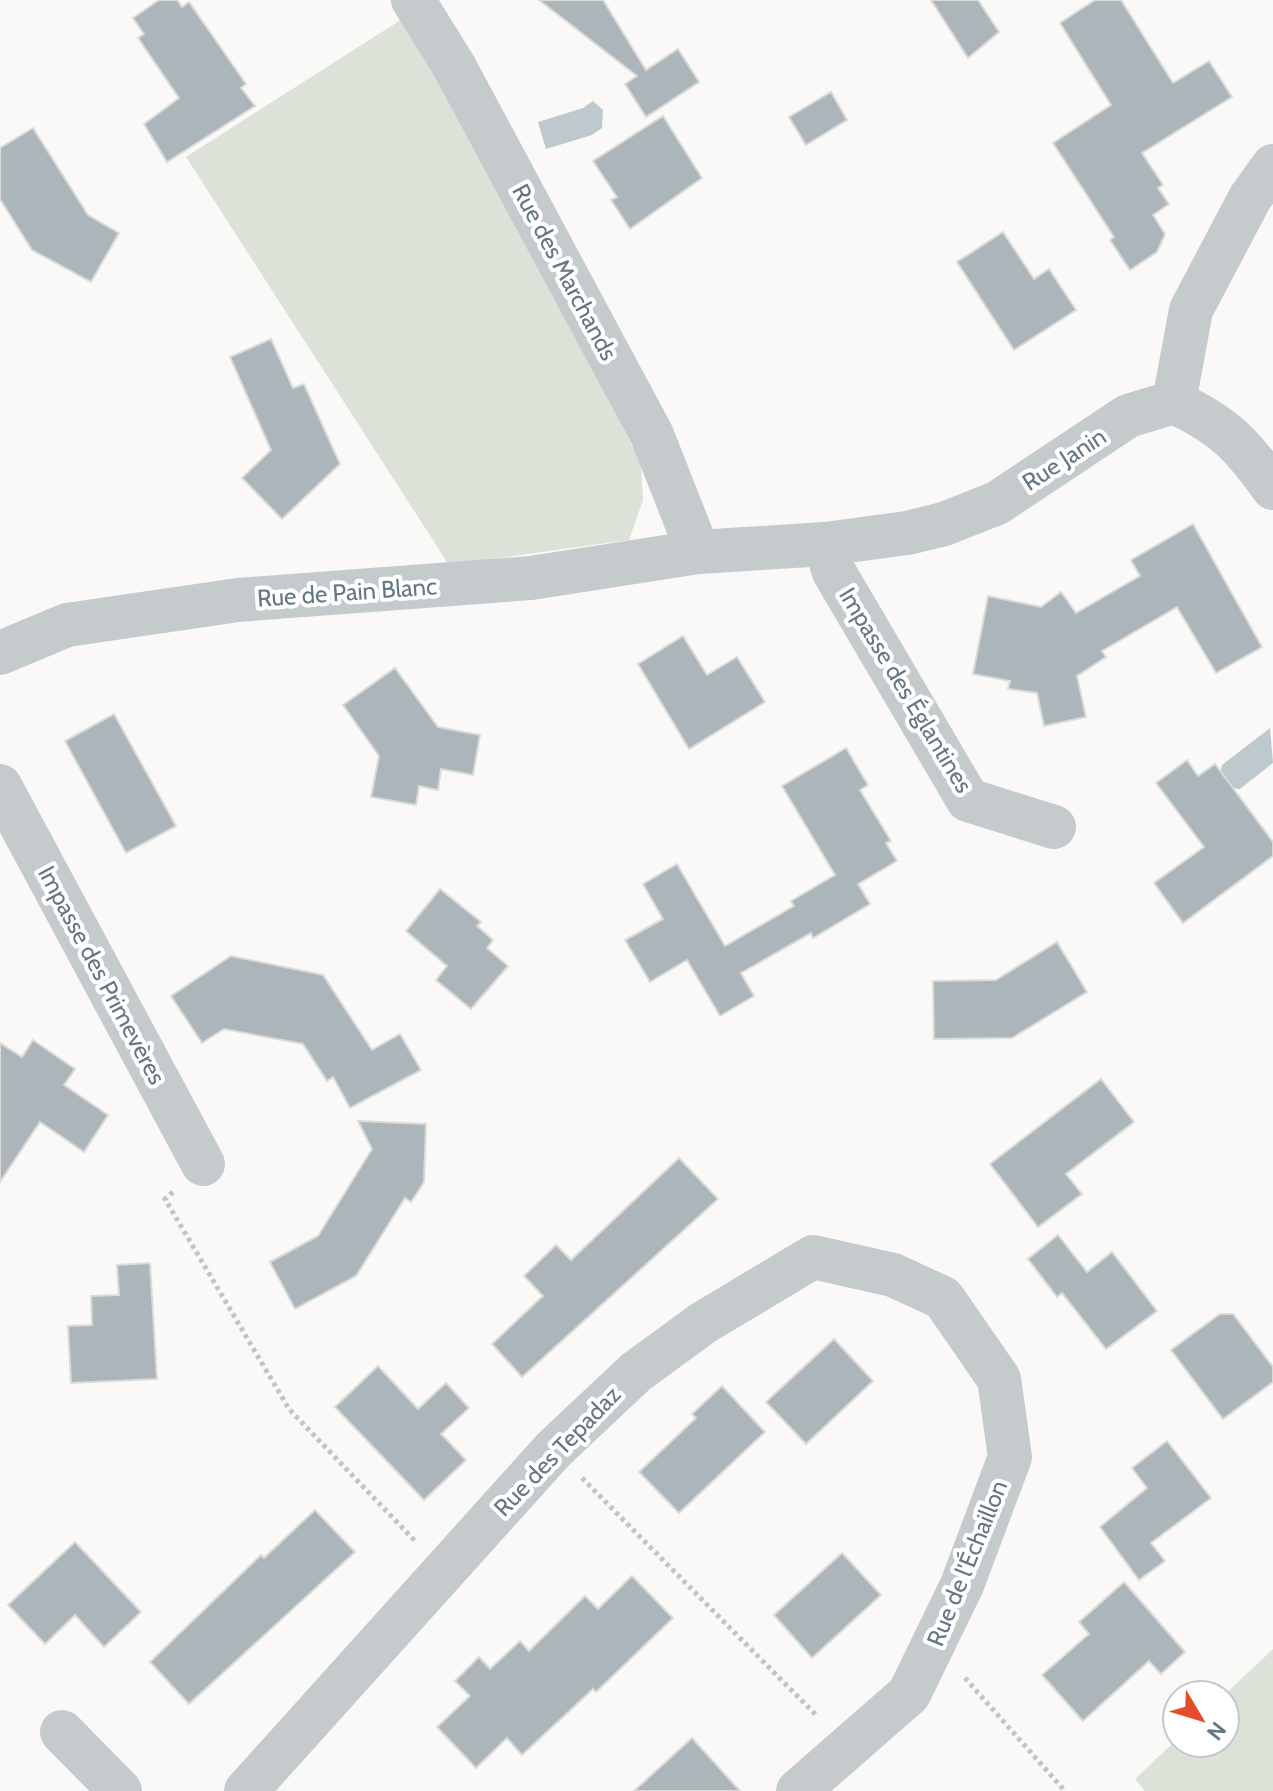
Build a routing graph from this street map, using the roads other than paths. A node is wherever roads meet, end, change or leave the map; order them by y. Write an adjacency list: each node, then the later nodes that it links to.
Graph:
1 (413, 0): 6 (street, Rue des Marchands)
2 (1273, 166): 3 (street)
3 (1174, 402): 4 (street); 5 (street, Rue Janin)
4 (1273, 488)
5 (825, 544): 6 (street, Rue Janin); 9 (street, Impasse des Églantines)
6 (698, 552): 7 (street, Rue de Pain Blanc)
7 (0, 653)
8 (0, 786): 10 (street, Impasse des Primevères)
9 (1054, 827)
10 (203, 1164)
11 (943, 1298): 14 (street, Rue des Tepadaz); 15 (street, Rue de l'Échaillon)
12 (62, 1732): 13 (street)
13 (120, 1791)
14 (246, 1791)
15 (798, 1791)

